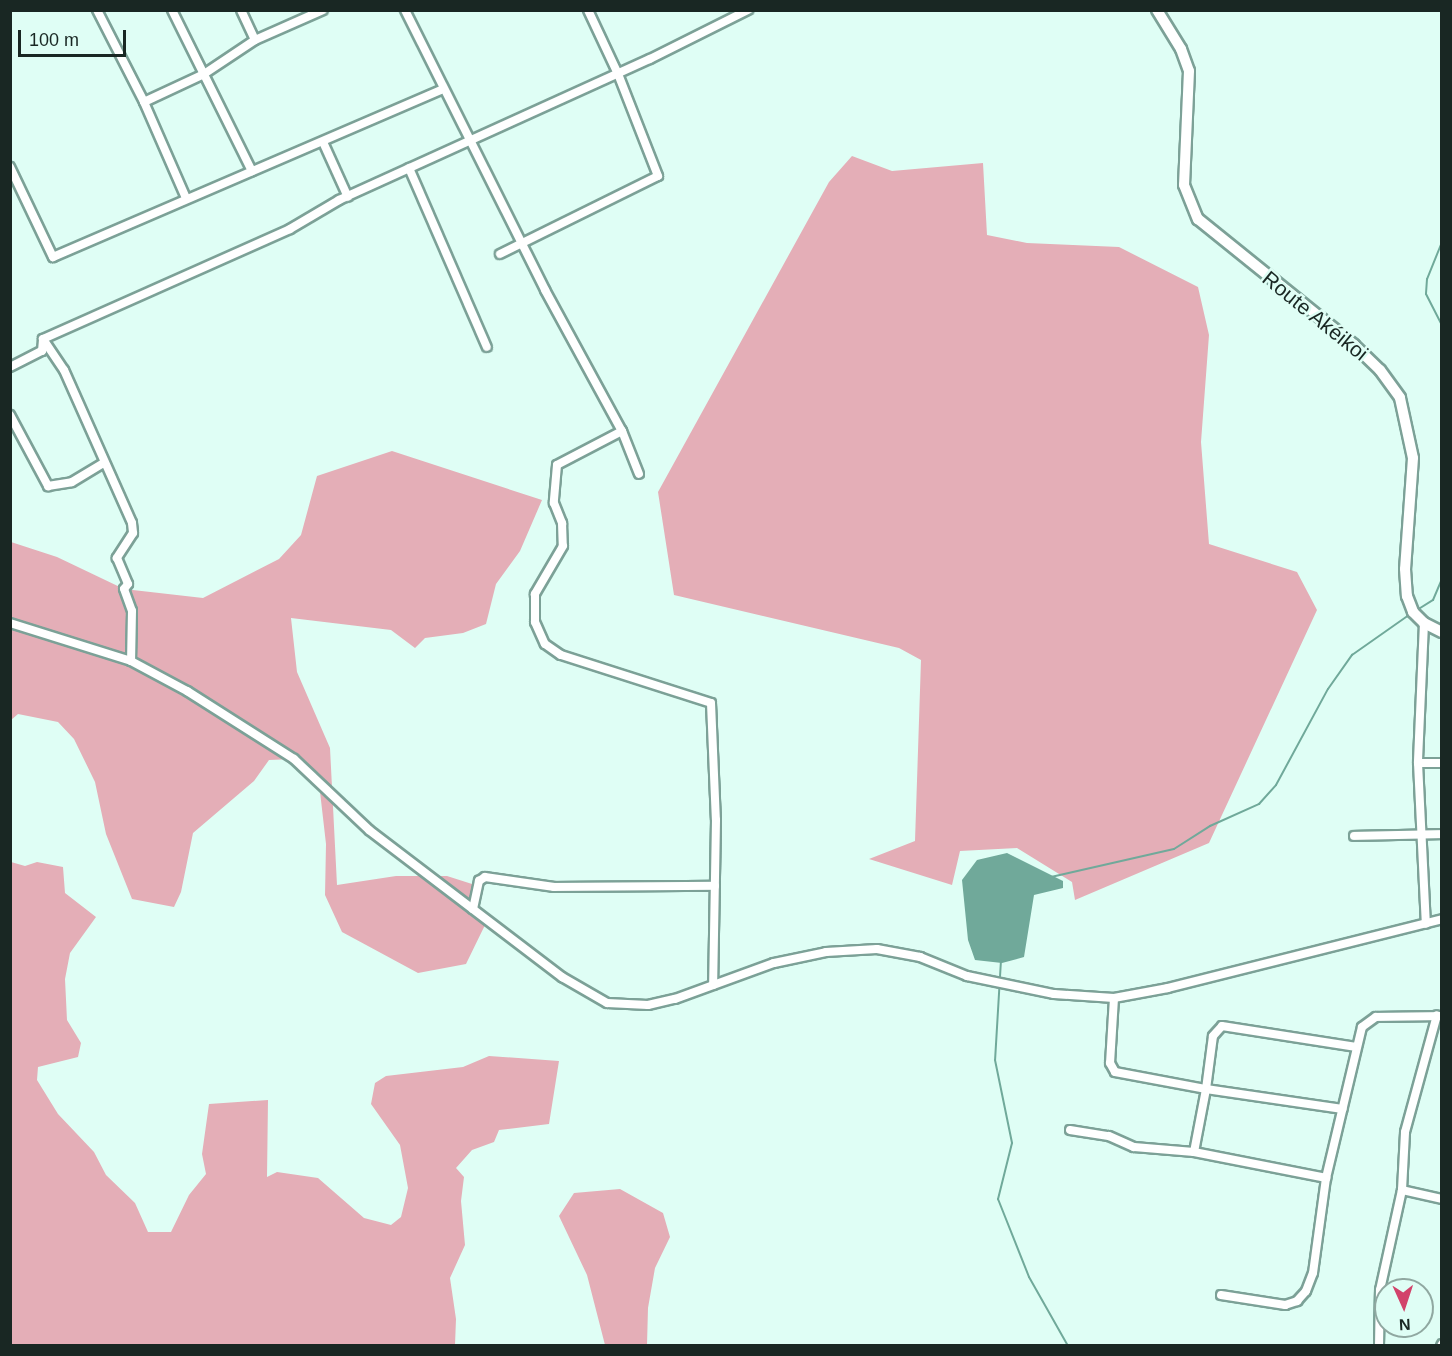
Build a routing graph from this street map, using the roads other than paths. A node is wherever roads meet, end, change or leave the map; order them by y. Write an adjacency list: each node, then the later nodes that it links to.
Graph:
1 (97, 10): 13 (street)
2 (172, 10): 10 (street)
3 (240, 10): 9 (street)
4 (322, 10): 9 (street)
5 (405, 10): 12 (street)
6 (588, 10): 11 (street)
7 (748, 10): 11 (street)
8 (1157, 10): 31 (street, Route Akéikoi)
9 (255, 40): 10 (street)
10 (204, 74): 13 (street); 18 (street)
11 (618, 74): 15 (street); 21 (street)
12 (441, 90): 14 (street); 15 (street)
13 (144, 102): 20 (street)
14 (323, 141): 18 (street); 19 (street)
15 (469, 141): 17 (street); 21 (street)
16 (10, 167): 20 (street)
17 (409, 168): 19 (street); 24 (street)
18 (252, 171): 20 (street)
19 (348, 197): 23 (street)
20 (186, 198)
21 (522, 245): 22 (street); 27 (street)
22 (500, 254)
23 (43, 339): 25 (street); 28 (street)
24 (487, 347)
25 (10, 367)
26 (10, 415): 28 (street)
27 (622, 431): 29 (street); 39 (street)
28 (104, 463): 33 (street)
29 (639, 474)
30 (10, 623): 33 (street)
31 (1424, 623): 32 (street); 34 (street)
32 (1442, 632)
33 (131, 661): 40 (street)
34 (1418, 763): 35 (street); 37 (street)
35 (1442, 763)
36 (1442, 834): 37 (street)
37 (1420, 835): 38 (street); 42 (street)
38 (1354, 836)
39 (715, 886): 40 (street); 43 (street)
40 (473, 909): 43 (street)
41 (1442, 919): 42 (street)
42 (1426, 924): 44 (street)
43 (713, 985): 44 (street)
44 (1114, 998): 47 (street)
45 (1439, 1016): 46 (street); 52 (street)
46 (1356, 1047): 47 (street); 48 (street)
47 (1206, 1089): 48 (street); 50 (street)
48 (1343, 1109): 51 (street)
49 (1070, 1130): 50 (street)
50 (1194, 1152): 51 (street)
51 (1326, 1178): 54 (street)
52 (1402, 1190): 53 (street); 55 (street)
53 (1442, 1199)
54 (1221, 1295)
55 (1378, 1346)

